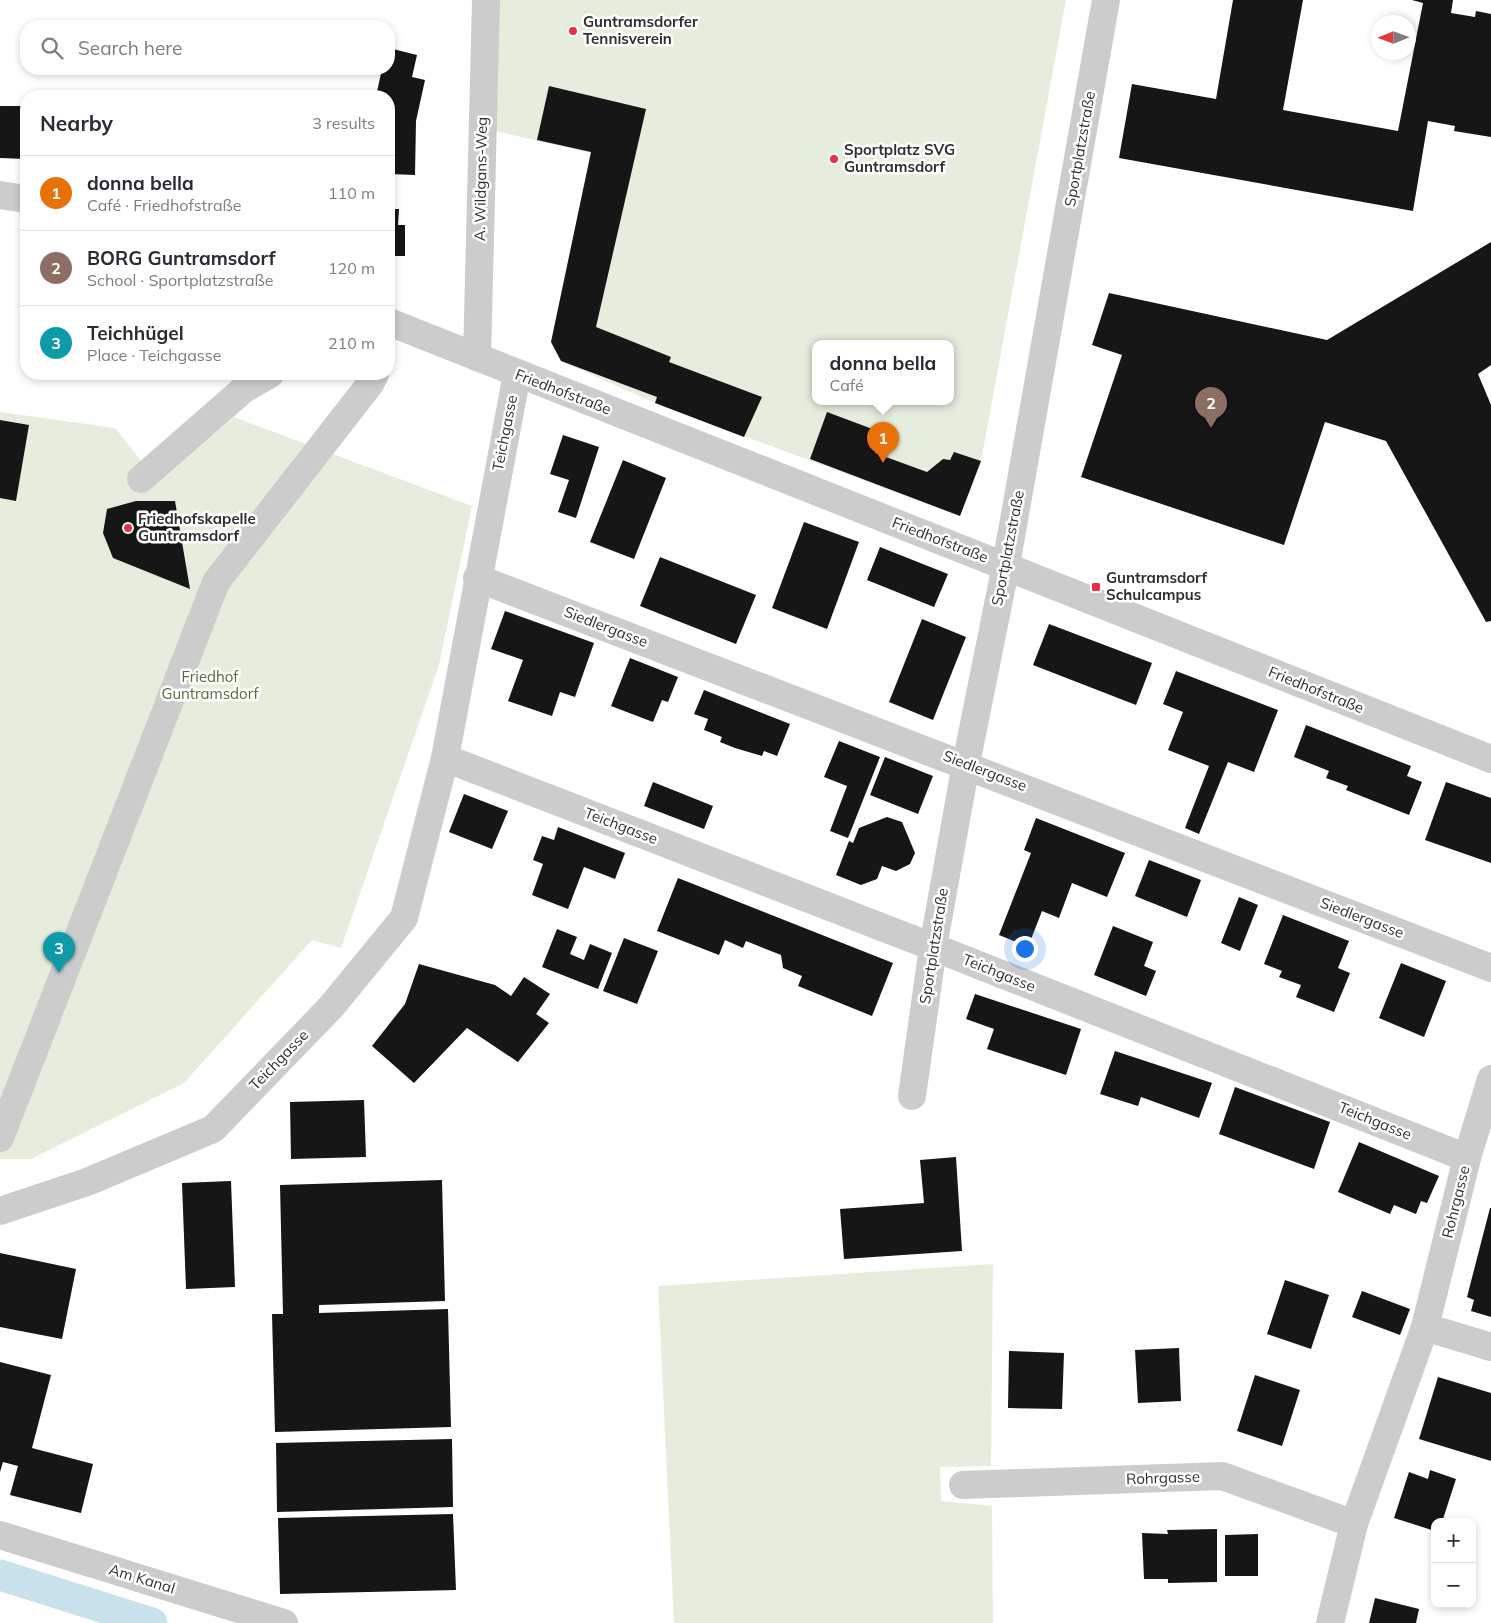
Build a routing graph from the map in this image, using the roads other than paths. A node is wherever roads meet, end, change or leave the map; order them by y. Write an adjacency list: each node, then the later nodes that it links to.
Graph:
1 (486, 0): 6 (street, A. Wildgans-Weg)
2 (1106, 0): 11 (street, Sportplatzstraße)
3 (0, 195): 4 (street)
4 (20, 198)
5 (395, 331): 6 (street, Friedhofstraße)
6 (477, 357): 7 (street, Friedhofstraße)
7 (516, 374): 11 (street, Friedhofstraße); 12 (street, Teichgasse)
8 (260, 380): 10 (street)
9 (372, 380): 20 (street)
10 (141, 480)
11 (1006, 565): 14 (street, Friedhofstraße); 15 (street, Sportplatzstraße)
12 (477, 578): 13 (street, Teichgasse); 15 (street, Siedlergasse)
13 (445, 758): 16 (street, Teichgasse); 22 (street, Teichgasse)
14 (1491, 759)
15 (966, 764): 16 (street, Sportplatzstraße); 17 (street, Siedlergasse)
16 (933, 946): 19 (street, Sportplatzstraße); 21 (street, Teichgasse)
17 (1491, 968)
18 (1491, 1078): 21 (street, Rohrgasse)
19 (912, 1096)
20 (0, 1138)
21 (1467, 1158): 23 (street, Rohrgasse)
22 (0, 1211)
23 (1425, 1327): 24 (street); 26 (street, Rohrgasse)
24 (1491, 1347)
25 (963, 1485): 26 (street, Rohrgasse)
26 (1354, 1524): 29 (street, Rohrgasse)
27 (0, 1536): 28 (street, Am Kanal)
28 (284, 1623)
29 (1330, 1623)

